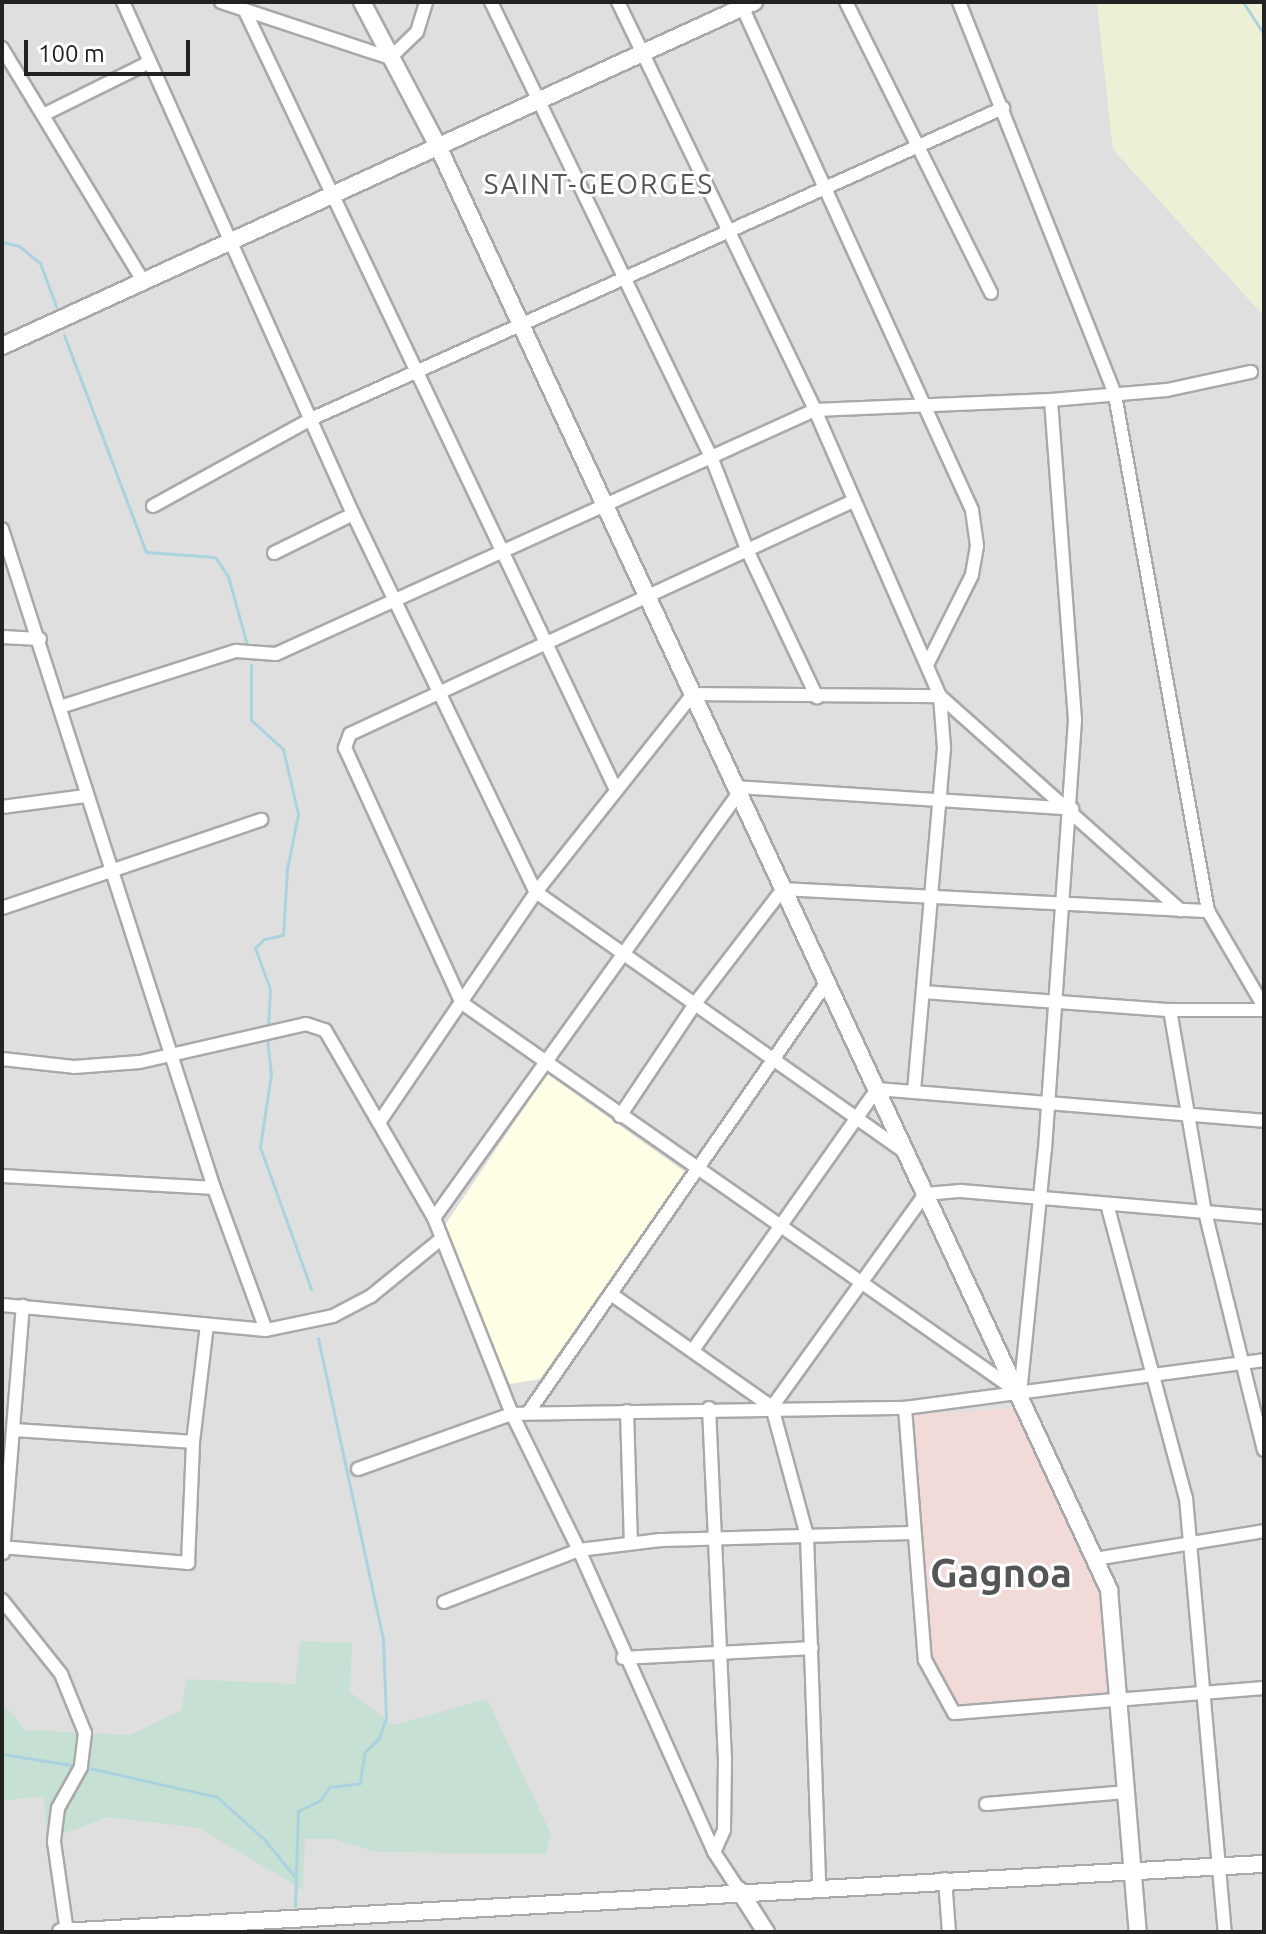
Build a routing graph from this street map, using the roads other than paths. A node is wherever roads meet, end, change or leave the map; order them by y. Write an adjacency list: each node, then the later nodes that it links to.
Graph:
1 (123, 2): 14 (street)
2 (221, 2): 10 (street)
3 (362, 2): 13 (street)
4 (426, 2): 13 (street)
5 (491, 2): 15 (street)
6 (618, 2): 12 (street)
7 (846, 2): 19 (street)
8 (959, 2): 16 (street)
9 (746, 4): 12 (street); 20 (street)
10 (245, 11): 13 (street); 21 (street)
11 (2, 48): 17 (street)
12 (643, 53): 15 (street); 22 (street)
13 (390, 58): 18 (street)
14 (150, 62): 17 (street); 23 (street)
15 (536, 99): 18 (street); 24 (street)
16 (1003, 108): 19 (street); 31 (street)
17 (43, 115): 25 (street)
18 (437, 144): 21 (street); 27 (street)
19 (921, 145): 20 (street); 26 (street)
20 (827, 188): 22 (street); 33 (street)
21 (332, 194): 23 (street); 29 (street)
22 (729, 232): 24 (street); 34 (street)
23 (228, 241): 25 (street); 35 (street)
24 (624, 279): 27 (street); 36 (street)
25 (143, 281): 28 (street)
26 (991, 293)
27 (522, 327): 29 (street); 39 (street)
28 (2, 346)
29 (417, 370): 35 (street); 44 (street)
30 (1251, 372): 31 (street)
31 (1115, 395): 32 (street); 70 (street)
32 (1051, 400): 33 (street); 61 (street)
33 (925, 405): 34 (street); 50 (street)
34 (815, 410): 36 (street); 37 (street)
35 (311, 419): 38 (street); 40 (street)
36 (712, 459): 39 (street); 42 (street)
37 (851, 502): 42 (street); 50 (street)
38 (153, 506)
39 (605, 506): 44 (street); 45 (street)
40 (353, 514): 43 (street); 46 (street)
41 (2, 529): 48 (street)
42 (748, 552): 45 (street); 54 (street)
43 (274, 553)
44 (503, 554): 46 (street); 49 (street)
45 (647, 596): 49 (street); 52 (street)
46 (395, 604): 51 (street); 55 (street)
47 (2, 637): 48 (street)
48 (40, 639): 55 (street)
49 (546, 643): 51 (street); 56 (street)
50 (927, 665): 53 (street)
51 (437, 692): 65 (street); 76 (street)
52 (693, 694): 54 (street); 56 (street); 57 (street)
53 (940, 696): 54 (street); 59 (street); 61 (street)
54 (817, 697)
55 (60, 707): 58 (street)
56 (616, 790): 65 (street)
57 (737, 791): 59 (street); 64 (street); 71 (street)
58 (85, 796): 60 (street); 63 (street)
59 (940, 801): 61 (street); 66 (street)
60 (2, 807)
61 (1072, 809): 67 (street); 69 (street)
62 (261, 820): 63 (street)
63 (112, 871): 68 (street); 79 (street)
64 (783, 889): 66 (street); 72 (street); 74 (street)
65 (536, 892): 71 (street); 76 (street)
66 (932, 898): 67 (street); 73 (street)
67 (1059, 905): 69 (street); 75 (street)
68 (2, 908)
69 (1180, 910): 70 (street)
70 (1208, 911): 77 (street)
71 (626, 950): 74 (street); 82 (street)
72 (827, 982): 80 (street); 83 (street)
73 (923, 992): 75 (street); 84 (street)
74 (697, 1001): 80 (street); 87 (street)
75 (1057, 1002): 78 (street); 85 (street)
76 (462, 1003): 82 (street); 89 (street)
77 (1264, 1008): 78 (street)
78 (1170, 1010): 86 (street)
79 (172, 1057): 81 (street); 89 (street); 94 (street)
80 (776, 1058): 88 (street); 92 (street)
81 (2, 1059)
82 (546, 1062): 87 (street); 100 (street)
83 (877, 1089): 84 (street); 88 (street); 91 (street)
84 (914, 1090): 85 (street)
85 (1048, 1103): 86 (street); 96 (street)
86 (1190, 1115): 90 (street); 98 (street)
87 (620, 1116): 92 (street)
88 (857, 1116): 91 (street); 101 (street)
89 (380, 1121): 100 (street)
90 (1264, 1121)
91 (905, 1152): 95 (street)
92 (697, 1170): 101 (street); 104 (street)
93 (2, 1176): 94 (street)
94 (214, 1188): 108 (street)
95 (925, 1194): 96 (street); 103 (street); 113 (street)
96 (1040, 1199): 97 (street); 113 (street)
97 (1107, 1204): 98 (street); 112 (street)
98 (1205, 1212): 99 (street); 111 (street)
99 (1264, 1217)
100 (434, 1218): 102 (street)
101 (780, 1229): 103 (street); 109 (street)
102 (441, 1239): 108 (street); 119 (street)
103 (858, 1284): 113 (street); 114 (street)
104 (611, 1294): 109 (street); 118 (street)
105 (2, 1305): 106 (street)
106 (23, 1306): 107 (street); 120 (street)
107 (207, 1325): 108 (street); 121 (street)
108 (266, 1330)
109 (693, 1350): 114 (street)
110 (1264, 1360): 111 (street)
111 (1243, 1364): 112 (street); 122 (street)
112 (1156, 1377): 113 (street); 128 (street)
113 (1020, 1394): 116 (street); 132 (street)
114 (772, 1407): 115 (street); 116 (street); 126 (street)
115 (709, 1408): 117 (street); 127 (street)
116 (905, 1408): 125 (street)
117 (627, 1411): 118 (street); 129 (street)
118 (528, 1413): 119 (street)
119 (512, 1414): 123 (street); 131 (street)
120 (13, 1430): 121 (street); 130 (street)
121 (193, 1442): 130 (street)
122 (1264, 1450)
123 (358, 1469)
124 (1264, 1531): 128 (street)
125 (914, 1533): 126 (street); 140 (street)
126 (807, 1536): 127 (street); 135 (street)
127 (716, 1538): 129 (street); 136 (street)
128 (1192, 1542): 132 (street); 139 (street)
129 (631, 1543): 131 (street)
130 (3, 1550)
131 (579, 1550): 134 (street); 137 (street)
132 (1095, 1559): 140 (street)
133 (2, 1600): 151 (street)
134 (444, 1602)
135 (812, 1648): 136 (street); 148 (street)
136 (720, 1652): 137 (street); 143 (street)
137 (623, 1658): 143 (street)
138 (1264, 1688): 139 (street)
139 (1203, 1694): 140 (street); 145 (street)
140 (1118, 1703): 141 (street)
141 (1127, 1792): 142 (street); 146 (street)
142 (986, 1804)
143 (714, 1852): 149 (street)
144 (1264, 1864): 145 (street)
145 (1220, 1866): 146 (street); 155 (street)
146 (1132, 1870): 147 (street); 154 (street)
147 (945, 1879): 148 (street); 153 (street)
148 (819, 1886): 149 (street)
149 (739, 1890): 151 (street); 152 (street)
150 (61, 1932): 151 (street)
151 (67, 1932)
152 (766, 1932)
153 (949, 1932)
154 (1138, 1932)
155 (1225, 1932)

